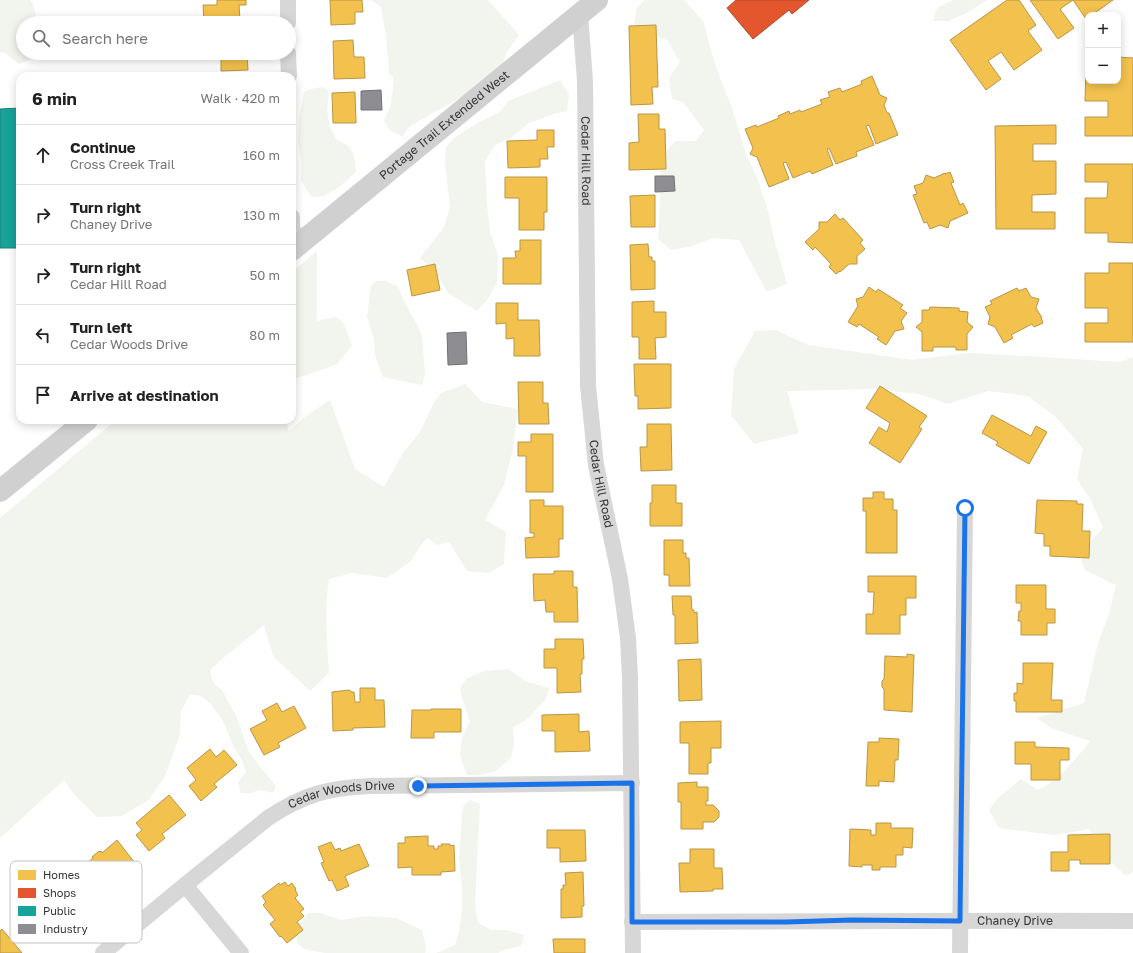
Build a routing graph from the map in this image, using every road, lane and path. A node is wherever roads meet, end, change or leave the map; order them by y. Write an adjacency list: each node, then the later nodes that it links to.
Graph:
1 (288, 0): 4 (street)
2 (597, 0): 3 (main road, Portage Trail Extended West)
3 (580, 14): 7 (main road, Portage Trail Extended West); 11 (street, Cedar Hill Road)
4 (288, 16)
5 (288, 60): 6 (street)
6 (289, 72)
7 (297, 246)
8 (82, 424): 9 (main road)
9 (0, 491)
10 (965, 508): 14 (street)
11 (632, 783): 12 (street, Cedar Woods Drive); 16 (street, Cedar Hill Road)
12 (185, 885): 13 (street, Cedar Woods Drive); 19 (street)
13 (142, 921)
14 (960, 921): 15 (street, Chaney Drive); 16 (street, Chaney Drive); 21 (street)
15 (1133, 921)
16 (632, 922): 20 (street, Cedar Hill Road)
17 (115, 943): 18 (street, Cedar Woods Drive)
18 (103, 953)
19 (241, 953)
20 (633, 953)
21 (960, 953)

